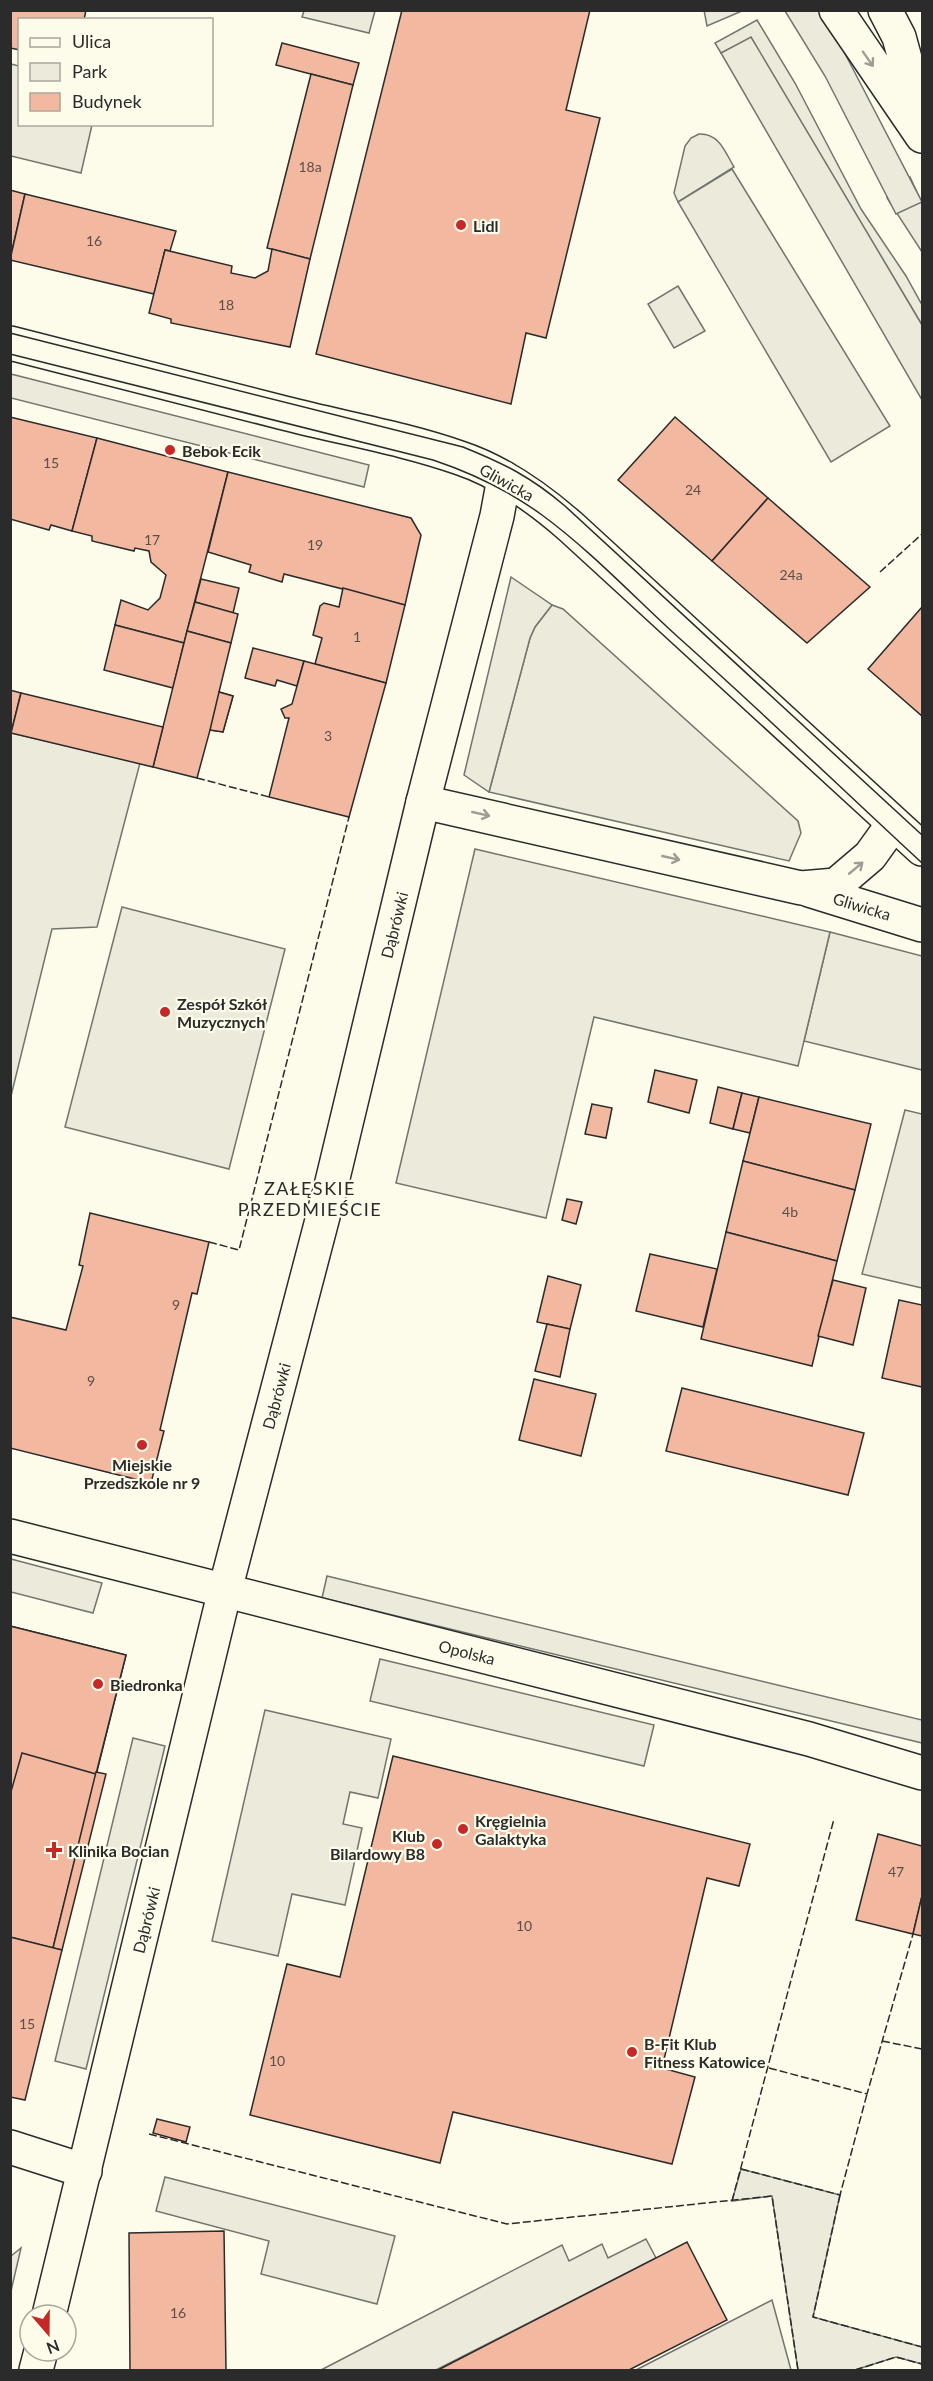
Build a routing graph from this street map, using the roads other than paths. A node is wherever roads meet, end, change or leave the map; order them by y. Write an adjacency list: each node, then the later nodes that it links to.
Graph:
1 (836, 10): 4 (street, one-way to 4)
2 (885, 10): 3 (street)
3 (922, 120)
4 (922, 136)
5 (10, 343): 6 (street, Gliwicka)
6 (504, 478): 7 (street, Dąbrówki); 8 (street, Gliwicka)
7 (423, 802): 10 (street, Gliwicka, one-way to 10); 13 (street, Dąbrówki)
8 (893, 824): 9 (street, Gliwicka); 10 (street, Gliwicka, one-way to 8)
9 (922, 849)
10 (801, 888): 11 (street, Gliwicka)
11 (922, 925)
12 (10, 1536): 13 (street, Opolska)
13 (225, 1590): 14 (street, Opolska); 16 (street, Dąbrówki)
14 (922, 1773)
15 (10, 2148): 16 (street)
16 (85, 2170): 17 (street, Dąbrówki)
17 (52, 2303)

